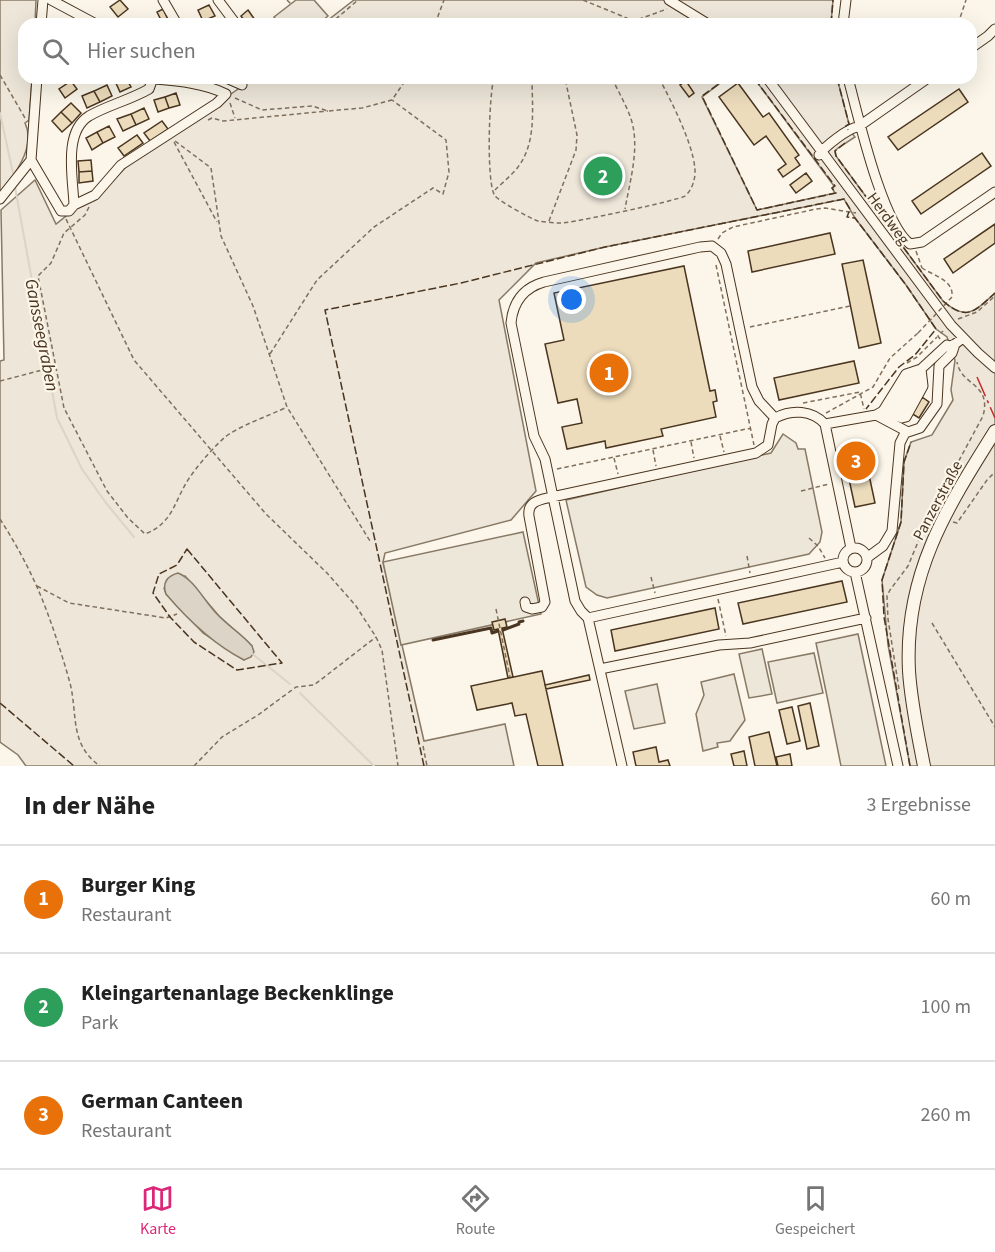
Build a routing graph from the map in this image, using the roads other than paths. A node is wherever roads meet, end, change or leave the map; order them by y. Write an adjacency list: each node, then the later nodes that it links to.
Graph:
1 (43, 0): 7 (street)
2 (51, 0): 8 (street)
3 (163, 0): 9 (street)
4 (218, 0): 10 (street)
5 (846, 0): 12 (street)
6 (673, 2): 11 (street)
7 (42, 18)
8 (85, 18)
9 (174, 18)
10 (232, 18)
11 (698, 18)
12 (844, 18)
13 (995, 29): 14 (street)
14 (977, 44)
15 (37, 84): 23 (street)
16 (151, 84): 26 (street)
17 (193, 84): 26 (street)
18 (771, 84): 22 (street, Herdweg)
19 (849, 84): 21 (street)
20 (919, 84): 21 (street)
21 (859, 126): 22 (street); 24 (street)
22 (821, 153): 27 (street, Herdweg)
23 (31, 160): 25 (street); 26 (street)
24 (995, 192)
25 (2, 197)
26 (74, 205)
27 (954, 345): 28 (street, Herdweg); 29 (street); 35 (street)
28 (993, 364): 30 (street, Herdweg)
29 (921, 369): 31 (street); 31 (street)
30 (995, 373)
31 (884, 413): 33 (street); 35 (street)
32 (775, 418): 33 (street); 36 (street); 36 (street)
33 (823, 422): 37 (street)
34 (995, 430): 47 (main road, Panzerstraße)
35 (906, 431): 38 (street)
36 (552, 497): 41 (street); 42 (street)
37 (851, 548): 38 (street); 39 (street)
38 (868, 557): 40 (street)
39 (843, 562): 40 (street); 42 (street)
40 (855, 572): 43 (street)
41 (525, 602)
42 (588, 618): 44 (street)
43 (866, 618): 44 (street); 46 (street)
44 (600, 669): 45 (street)
45 (622, 766)
46 (898, 766)
47 (924, 766)

